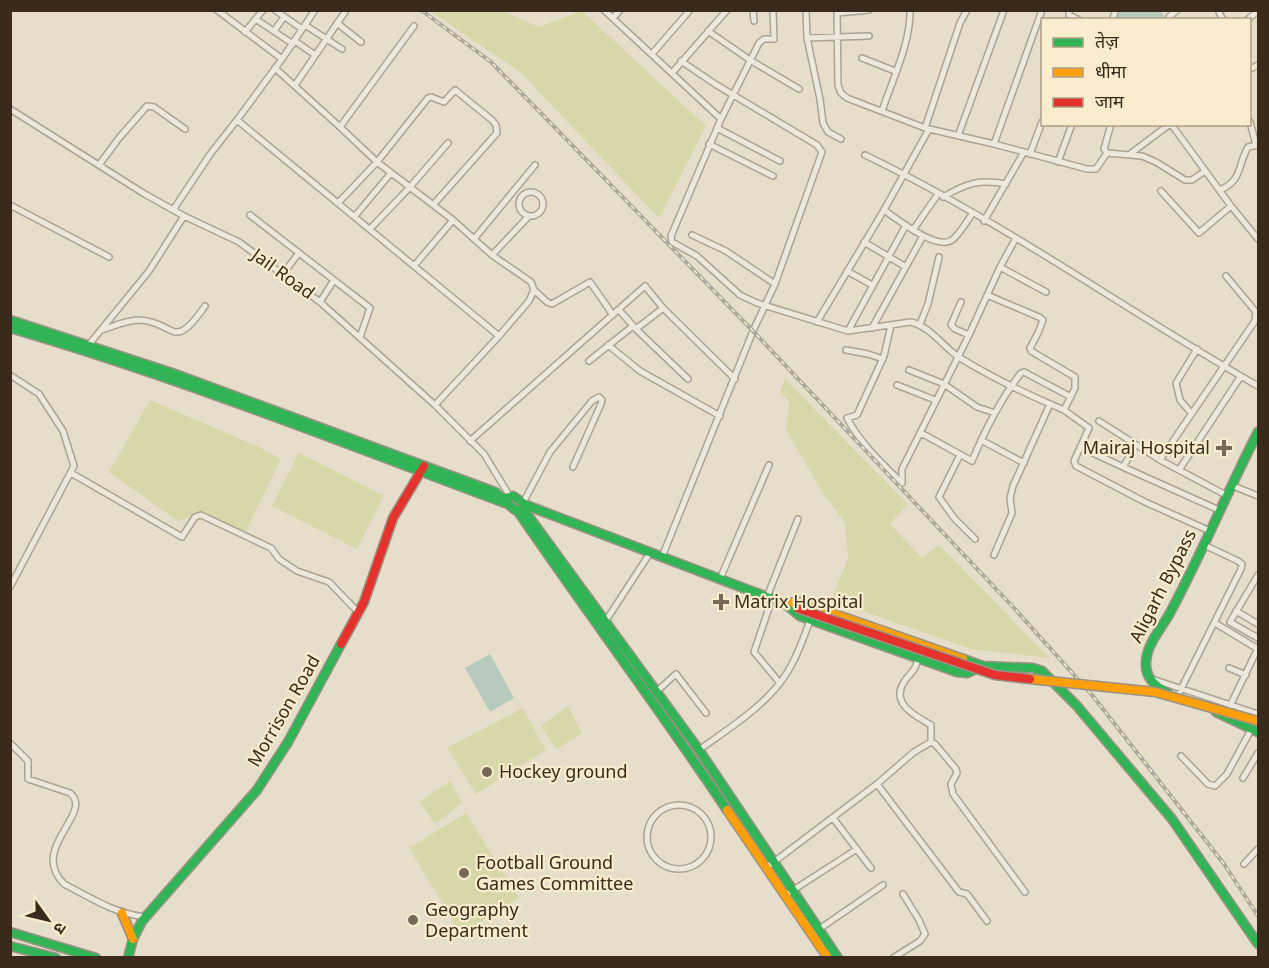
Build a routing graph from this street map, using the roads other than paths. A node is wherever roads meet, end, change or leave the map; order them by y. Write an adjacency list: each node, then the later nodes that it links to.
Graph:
1 (263, 10): 24 (street)
2 (275, 10): 21 (street)
3 (315, 10): 28 (street)
4 (604, 10): 23 (street)
5 (620, 10): 23 (street)
6 (690, 10): 39 (street)
7 (727, 10): 30 (street)
8 (753, 10): 25 (street)
9 (773, 10): 43 (street)
10 (806, 10): 34 (street)
11 (869, 10): 17 (street)
12 (910, 10): 46 (street)
13 (967, 10): 63 (street)
14 (1004, 10): 65 (street)
15 (1042, 10): 69 (street)
16 (1177, 10): 22 (street)
17 (863, 11): 20 (street)
18 (221, 12): 31 (street)
19 (345, 12): 26 (street)
20 (837, 12): 33 (street)
21 (284, 17): 28 (street); 29 (street)
22 (1170, 17)
23 (613, 18): 39 (street)
24 (257, 20): 29 (street); 31 (street)
25 (754, 21)
26 (337, 23): 35 (street); 37 (street)
27 (414, 26): 61 (street)
28 (303, 27): 35 (street); 36 (street)
29 (274, 31): 36 (street)
30 (708, 31): 43 (street); 44 (street)
31 (245, 32): 41 (street)
32 (869, 36): 33 (street)
33 (837, 37): 34 (street); 52 (street)
34 (807, 38): 66 (street)
35 (326, 39): 38 (street); 40 (street)
36 (294, 42): 40 (street); 41 (street)
37 (361, 42)
38 (342, 49)
39 (652, 54): 47 (street)
40 (315, 55): 48 (street)
41 (282, 58): 45 (street)
42 (862, 58): 46 (street)
43 (750, 60): 49 (street); 50 (street)
44 (681, 61): 47 (street); 50 (street)
45 (275, 68): 48 (street); 54 (street)
46 (895, 71): 52 (street)
47 (672, 73): 53 (street)
48 (295, 85): 61 (street)
49 (799, 89)
50 (732, 94): 53 (street); 123 (street)
51 (10, 109): 78 (street, Jail Road)
52 (882, 111): 63 (street)
53 (721, 119): 62 (street)
54 (237, 120): 89 (street); 93 (street)
55 (1041, 124): 71 (street)
56 (1251, 125): 70 (street)
57 (1071, 126): 77 (street)
58 (1110, 126): 72 (street)
59 (1167, 126): 73 (street)
60 (1171, 126): 80 (street)
61 (340, 128): 76 (street)
62 (717, 128): 68 (street); 75 (street)
63 (927, 128): 65 (street); 82 (street)
64 (185, 129): 78 (street)
65 (958, 136): 69 (street)
66 (841, 139)
67 (448, 143): 85 (street)
68 (709, 144): 83 (street); 130 (street)
69 (994, 144): 71 (street)
70 (1257, 145): 86 (street)
71 (1027, 153): 77 (street); 84 (street)
72 (1107, 153): 73 (street); 77 (street)
73 (1130, 154): 80 (street)
74 (865, 155): 82 (street)
75 (780, 161)
76 (376, 162): 81 (street); 89 (street); 91 (street)
77 (1058, 162)
78 (99, 165): 93 (street, Jail Road)
79 (535, 165): 108 (street)
80 (1205, 171): 86 (street)
81 (391, 173): 85 (street); 98 (street)
82 (903, 173): 88 (street); 94 (street)
83 (773, 176)
84 (1005, 184): 88 (street); 101 (street)
85 (410, 187): 91 (street); 103 (street)
86 (1220, 190): 92 (street)
87 (1161, 191): 92 (street)
88 (941, 195): 95 (street); 104 (street)
89 (339, 202): 98 (street)
90 (10, 204): 114 (street)
91 (433, 205): 100 (street)
92 (1231, 206): 109 (street)
93 (173, 210): 97 (street, Jail Road)
94 (884, 210): 102 (street); 110 (street)
95 (973, 213): 101 (street); 106 (street)
96 (250, 215): 111 (street)
97 (184, 216): 120 (street, Jail Road); 142 (street)
98 (355, 216): 103 (street)
99 (529, 216): 99 (street); 112 (street)
100 (453, 220): 108 (street); 116 (street)
101 (984, 221): 107 (street)
102 (906, 225): 104 (street); 113 (street)
103 (370, 229): 116 (street)
104 (913, 230): 106 (street)
105 (692, 235): 123 (street)
106 (923, 236): 117 (street)
107 (1016, 238): 118 (street); 149 (street)
108 (474, 239): 112 (street)
109 (1258, 239)
110 (864, 242): 113 (street); 119 (street)
111 (299, 253): 120 (street); 122 (street)
112 (492, 255): 125 (street)
113 (889, 255): 117 (street); 124 (street)
114 (109, 257)
115 (939, 257): 137 (street)
116 (414, 266): 145 (street)
117 (906, 267): 141 (street)
118 (1000, 267): 126 (street); 127 (street)
119 (847, 271): 124 (street); 136 (street)
120 (282, 275): 128 (street, Jail Road)
121 (1226, 276): 154 (street)
122 (334, 280): 128 (street); 146 (street)
123 (775, 284): 130 (street)
124 (872, 285): 143 (street)
125 (534, 290): 134 (street); 145 (street)
126 (1046, 292)
127 (987, 295): 144 (street); 164 (street)
128 (320, 302): 146 (street, Jail Road)
129 (961, 302): 144 (street)
130 (766, 305): 136 (street); 159 (street)
131 (205, 306): 142 (street)
132 (663, 308): 133 (street); 140 (street); 159 (street)
133 (619, 310): 134 (street); 140 (street)
134 (613, 315): 176 (street)
135 (10, 320): 148 (main road)
136 (817, 322): 143 (street)
137 (920, 324): 138 (street); 151 (street)
138 (891, 325): 141 (street); 152 (street)
139 (10, 328): 148 (main road)
140 (634, 328): 147 (street); 158 (street)
141 (872, 328): 143 (street)
142 (101, 330): 148 (street)
143 (848, 331)
144 (969, 335): 151 (street)
145 (499, 336): 167 (street)
146 (360, 337): 167 (street, Jail Road)
147 (608, 345): 153 (street); 171 (street)
148 (87, 349): 185 (main road)
149 (1197, 349): 154 (street); 170 (street)
150 (846, 350): 152 (street)
151 (958, 357): 160 (street); 162 (street)
152 (883, 359): 174 (street)
153 (589, 361)
154 (1223, 365): 157 (street); 170 (street)
155 (909, 370): 160 (street)
156 (10, 375): 187 (street)
157 (1241, 376): 163 (street); 186 (street)
158 (688, 379)
159 (735, 379): 171 (street)
160 (944, 384): 165 (street); 169 (street)
161 (897, 385): 165 (street)
162 (1010, 387): 164 (street); 166 (street); 169 (street)
163 (1258, 387)
164 (1071, 397): 168 (street)
165 (935, 400): 174 (street)
166 (1050, 404): 168 (street); 181 (street)
167 (435, 405): 176 (street, Jail Road)
168 (1064, 410): 177 (street)
169 (995, 413): 175 (street)
170 (1191, 413): 180 (street)
171 (720, 416): 200 (street)
172 (1099, 422): 180 (street)
173 (1258, 432): 188 (main road, Aligarh Bypass)
174 (921, 433): 178 (street)
175 (981, 440): 178 (street); 181 (street)
176 (470, 441): 191 (street, Jail Road)
177 (1080, 447): 184 (street); 195 (street)
178 (960, 454): 196 (street)
179 (1129, 457): 184 (street)
180 (1160, 460): 186 (street)
181 (1024, 463): 199 (street)
182 (769, 465): 202 (street)
183 (573, 467): 192 (street)
184 (1123, 467): 193 (street)
185 (422, 469): 191 (main road); 207 (main road, Morrison Road)
186 (1179, 470): 189 (street)
187 (71, 473): 203 (street); 207 (street)
188 (1230, 485): 189 (main road, Aligarh Bypass); 190 (street)
189 (1226, 495): 193 (main road, Aligarh Bypass)
190 (1258, 496)
191 (507, 499): 192 (main road)
192 (522, 507): 198 (main road); 209 (main road); 239 (main road)
193 (1220, 510): 195 (main road, Aligarh Bypass)
194 (798, 519): 204 (street)
195 (1210, 531): 197 (main road, Aligarh Bypass)
196 (975, 539)
197 (1204, 545): 210 (street); 220 (main road, Aligarh Bypass)
198 (650, 554): 200 (main road); 209 (street)
199 (994, 555)
200 (662, 557): 202 (main road)
201 (1258, 575): 206 (street)
202 (720, 579): 204 (main road)
203 (10, 587)
204 (769, 598): 205 (main road); 218 (street)
205 (783, 603): 208 (main road); 215 (main road); 225 (main road, bridge)
206 (1236, 611): 211 (street); 212 (street)
207 (358, 612): 247 (main road, Morrison Road)
208 (810, 620): 214 (main road); 218 (street)
209 (605, 622): 219 (main road)
210 (1215, 623): 213 (street); 220 (street)
211 (1258, 624)
212 (1258, 638)
213 (1258, 648): 217 (street)
214 (918, 658): 215 (main road); 226 (street)
215 (982, 666): 253 (main road)
216 (1228, 668): 217 (street)
217 (1246, 675): 221 (street)
218 (780, 683): 228 (street)
219 (656, 692): 222 (street); 228 (main road)
220 (1178, 693): 221 (street); 224 (main road, Aligarh Bypass)
221 (1230, 706): 223 (street); 224 (street)
222 (706, 713)
223 (1258, 714)
224 (1225, 716): 225 (main road, Aligarh Bypass)
225 (1256, 727): 230 (street)
226 (931, 741): 232 (street); 243 (street)
227 (10, 743): 246 (street)
228 (699, 750): 237 (main road)
229 (1258, 753): 231 (street)
230 (1181, 756)
231 (1243, 778)
232 (877, 784): 233 (street); 248 (street)
233 (833, 818): 235 (street); 237 (street)
234 (647, 837): 234 (street)
235 (856, 849): 240 (street); 242 (street)
236 (1258, 849): 238 (street)
237 (774, 862): 239 (street); 242 (main road)
238 (1244, 864)
239 (766, 868): 245 (main road)
240 (871, 868)
241 (883, 885): 249 (street)
242 (795, 891): 245 (street); 249 (main road)
243 (1025, 892)
244 (903, 894): 260 (street)
245 (784, 896): 251 (main road)
246 (122, 913): 247 (street); 252 (main road)
247 (144, 919): 252 (main road, Morrison Road)
248 (987, 921)
249 (820, 928): 251 (street); 259 (main road)
250 (10, 932): 256 (main road)
251 (811, 934): 258 (main road)
252 (133, 939): 257 (main road, Morrison Road)
253 (1258, 944)
254 (10, 946): 255 (main road)
255 (56, 957)
256 (96, 957)
257 (128, 957)
258 (828, 957)
259 (838, 957)
260 (893, 957)

